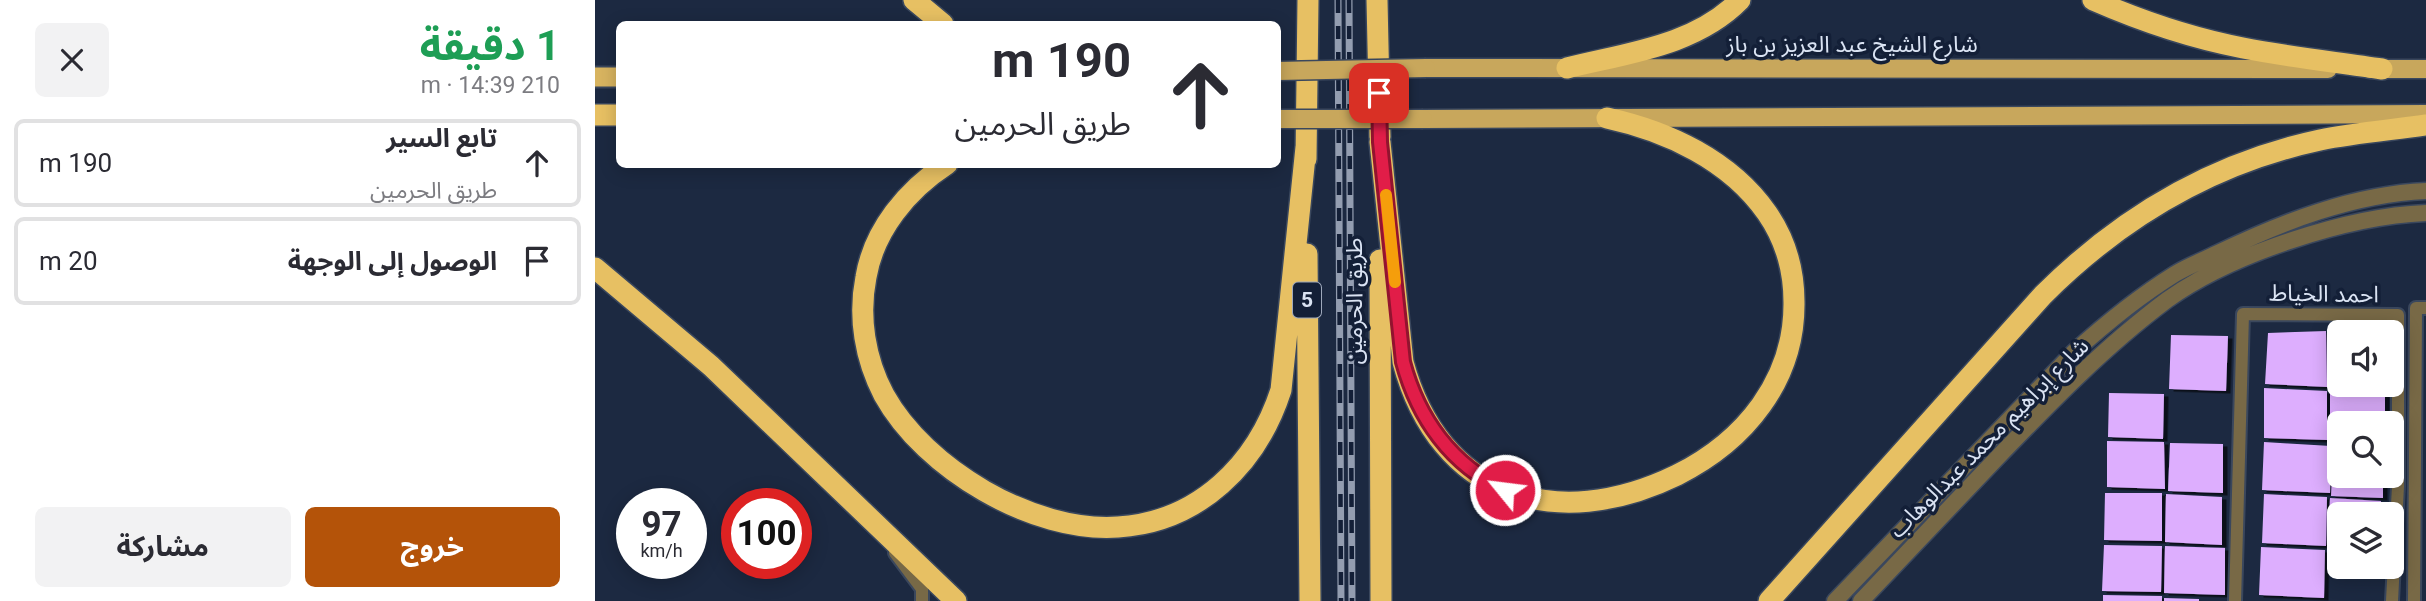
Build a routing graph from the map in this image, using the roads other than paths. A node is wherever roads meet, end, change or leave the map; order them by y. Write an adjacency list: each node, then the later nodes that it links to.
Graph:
1 (914, 0): 6 (highway)
2 (1306, 0): 20 (highway, طريق الحرمين / 5)
3 (1379, 0): 19 (highway, طريق الحرمين)
4 (1741, 0): 7 (highway)
5 (2093, 0): 8 (highway)
6 (939, 21)
7 (1567, 68): 8 (main road, شارع الشيخ عبد العزيز بن باز); 10 (main road, شارع الشيخ عبد العزيز بن باز, bridge)
8 (2382, 69): 9 (main road, شارع الشيخ عبد العزيز بن باز)
9 (2426, 69)
10 (1281, 71)
11 (595, 77): 12 (highway)
12 (616, 77)
13 (2426, 114): 16 (main road)
14 (595, 115): 15 (highway)
15 (616, 115)
16 (1607, 118): 17 (main road, bridge); 19 (highway)
17 (1281, 119)
18 (2426, 125): 32 (highway)
19 (1380, 142): 31 (highway, طريق الحرمين)
20 (1306, 147): 21 (highway); 30 (highway, طريق الحرمين / 5)
21 (941, 168)
22 (2426, 191): 33 (street)
23 (2426, 213): 34 (street, شارع إبراهيم محمد عبدالوهاب)
24 (595, 268): 26 (highway)
25 (2421, 308): 27 (street)
26 (874, 525): 28 (street); 29 (highway)
27 (2418, 600)
28 (922, 601)
29 (956, 601)
30 (1310, 601)
31 (1381, 601)
32 (1769, 601)
33 (1835, 601)
34 (1861, 601)
35 (2235, 601): 36 (street, احمد الخياط)
36 (2392, 601)

